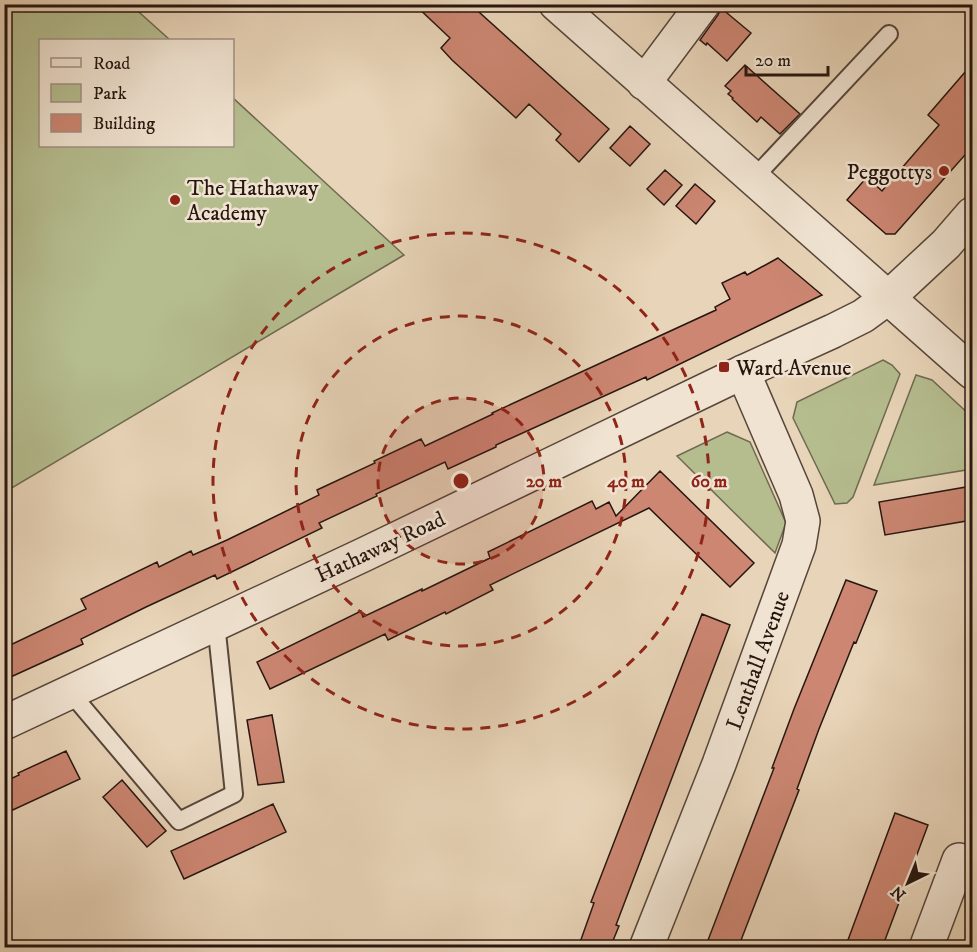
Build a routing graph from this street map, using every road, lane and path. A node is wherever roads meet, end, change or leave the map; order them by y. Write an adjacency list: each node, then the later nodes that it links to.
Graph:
1 (556, 4): 4 (street)
2 (703, 4): 4 (street)
3 (889, 34): 5 (lane)
4 (644, 83): 5 (street)
5 (753, 178): 7 (street)
6 (972, 214): 7 (street, Hathaway Road)
7 (889, 297): 8 (street, Hathaway Road); 9 (street)
8 (743, 372): 10 (street, Hathaway Road); 15 (street, Lenthall Avenue)
9 (972, 372)
10 (216, 623): 11 (street, Hathaway Road); 11 (lane)
11 (70, 692): 12 (street, Hathaway Road)
12 (4, 723)
13 (959, 860): 14 (street)
14 (960, 896): 16 (street)
15 (646, 948)
16 (926, 948)

